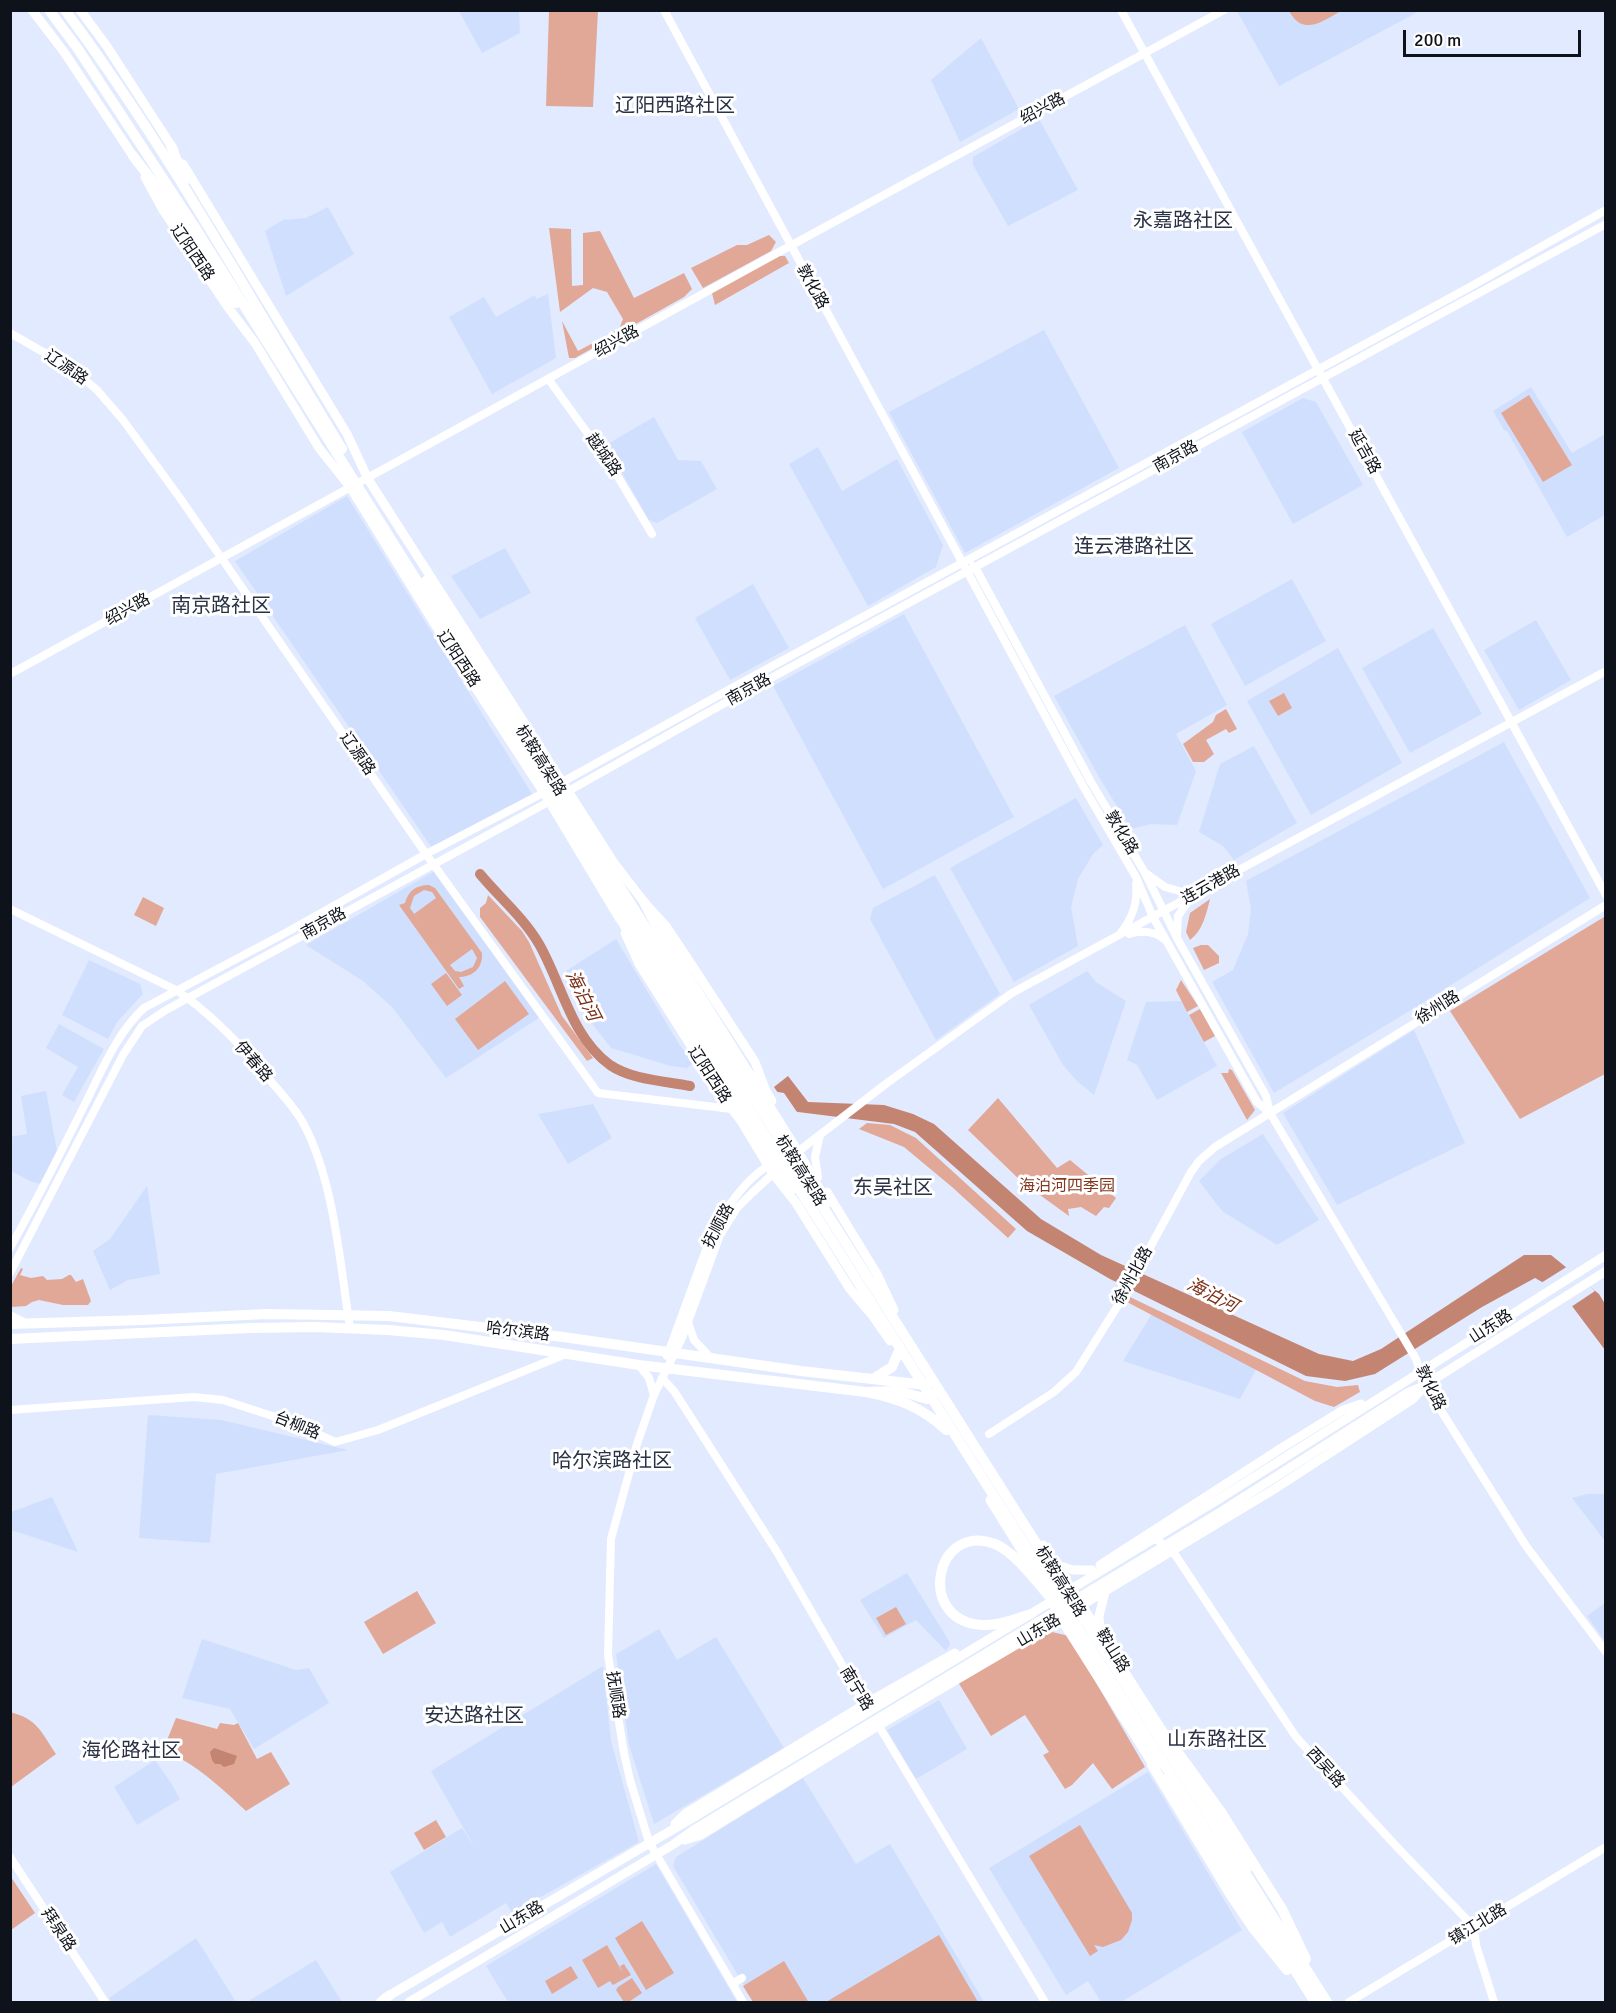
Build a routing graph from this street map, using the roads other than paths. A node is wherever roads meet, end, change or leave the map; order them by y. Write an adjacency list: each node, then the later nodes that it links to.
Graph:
1 (32, 10): 10 (main road, 辽阳西路)
2 (49, 10): 16 (highway, 辽阳西路)
3 (65, 10): 14 (highway, 辽阳西路)
4 (80, 10): 9 (main road, 辽阳西路)
5 (664, 10): 13 (main road, 敦化路)
6 (1121, 10): 8 (main road, 延吉路)
7 (1224, 10): 8 (main road, 绍兴路)
8 (1146, 54): 13 (main road, 绍兴路); 17 (main road, 延吉路)
9 (171, 146): 14 (highway); 20 (main road, 辽阳西路)
10 (134, 156): 16 (highway); 21 (main road, 辽阳西路)
11 (1605, 210): 17 (main road, 南京路)
12 (1605, 224): 18 (main road, 南京路)
13 (790, 246): 19 (main road, 绍兴路); 24 (main road, 敦化路)
14 (263, 318): 16 (highway, 辽阳西路)
15 (10, 333): 23 (main road, 辽源路)
16 (271, 341): 57 (highway, 杭鞍高架路)
17 (1318, 369): 18 (main road, 延吉路); 24 (main road, 南京路)
18 (1323, 378): 25 (main road, 南京路); 29 (main road, 延吉路)
19 (549, 380): 20 (main road, 绍兴路); 22 (main road, 越城路)
20 (368, 479): 21 (main road, 绍兴路); 30 (main road, 辽阳西路)
21 (350, 487): 23 (main road, 绍兴路); 32 (main road, 辽阳西路)
22 (652, 534)
23 (222, 559): 28 (main road, 绍兴路); 33 (main road, 辽源路)
24 (962, 563): 25 (main road); 26 (main road, 敦化路); 30 (main road, 南京路)
25 (975, 567): 26 (main road, 南京路); 35 (main road, 敦化路)
26 (967, 571): 31 (main road, 南京路); 36 (main road, 敦化路)
27 (1605, 671): 29 (main road, 连云港路)
28 (10, 675)
29 (1512, 721): 37 (main road, 连云港路); 38 (main road, 延吉路)
30 (563, 781): 31 (main road, 辽阳西路); 32 (main road, 南京路)
31 (569, 790): 32 (main road, 南京路); 39 (main road, 辽阳西路)
32 (546, 797): 33 (main road, 南京路); 34 (main road, 南京路); 43 (main road, 辽阳西路)
33 (426, 854): 34 (main road, 辽源路); 48 (main road, 南京路)
34 (433, 863): 49 (main road, 南京路); 50 (main road, 辽源路)
35 (1145, 873): 37 (main road); 42 (main road, 敦化路)
36 (1136, 877): 44 (main road, 敦化路); 45 (main road)
37 (1194, 895): 42 (main road, 连云港路); 46 (main road)
38 (1605, 895)
39 (644, 902): 54 (main road, 辽阳西路); 57 (highway)
40 (1605, 905): 51 (main road, 徐州路)
41 (10, 909): 48 (main road, 伊春路)
42 (1163, 912): 44 (main road, 连云港路); 46 (main road, 敦化路)
43 (617, 913): 50 (main road, 辽阳西路); 57 (highway)
44 (1154, 917): 45 (main road, 连云港路); 47 (main road, 敦化路)
45 (1116, 938): 47 (main road); 52 (main road, 连云港路)
46 (1178, 940): 51 (main road, 敦化路)
47 (1168, 944): 51 (main road, 敦化路)
48 (176, 990): 49 (main road, 伊春路); 58 (main road, 南京路)
49 (188, 998): 61 (main road, 南京路); 64 (main road, 伊春路)
50 (729, 1105): 55 (main road, 辽阳西路)
51 (1270, 1113): 76 (main road, 敦化路); 88 (main road, 徐州北路)
52 (833, 1124): 53 (main road, 抚顺路)
53 (821, 1133): 54 (main road, 抚顺路); 56 (main road)
54 (801, 1149): 55 (main road, 抚顺路); 56 (main road, 辽阳西路)
55 (770, 1170): 65 (main road, 辽阳西路); 67 (main road, 抚顺路); 72 (main road, 抚顺路)
56 (818, 1177): 62 (main road, 辽阳西路)
57 (840, 1244): 100 (highway, 杭鞍高架路); 125 (highway, 杭鞍高架路)
58 (10, 1248)
59 (1605, 1255): 76 (main road, 山东路)
60 (1605, 1271): 80 (main road, 山东路)
61 (10, 1273)
62 (890, 1303): 81 (main road, 鞍山路)
63 (10, 1315): 66 (main road)
64 (348, 1315): 66 (highway, 哈尔滨路); 69 (main road, 伊春路); 72 (highway, 哈尔滨路)
65 (872, 1315): 73 (main road, 鞍山路)
66 (26, 1322): 68 (highway, 哈尔滨路)
67 (688, 1322): 72 (main road, 抚顺路); 74 (main road)
68 (10, 1323)
69 (350, 1328): 70 (highway, 哈尔滨路); 71 (highway, 哈尔滨路)
70 (10, 1339)
71 (569, 1353): 75 (highway, 哈尔滨路); 86 (main road, 台柳路)
72 (671, 1353): 74 (highway, 哈尔滨路); 77 (main road, 抚顺路)
73 (898, 1353): 78 (highway); 79 (main road, 鞍山路)
74 (711, 1358): 78 (highway, 哈尔滨路)
75 (639, 1365): 77 (highway, 哈尔滨路); 83 (main road)
76 (1420, 1372): 80 (main road, 敦化路); 84 (main road, 山东路)
77 (664, 1373): 82 (highway, 哈尔滨路); 83 (main road, 抚顺路); 103 (main road, 南宁路)
78 (872, 1380): 79 (highway, 哈尔滨路)
79 (918, 1384): 81 (highway, 哈尔滨路); 85 (main road, 鞍山路)
80 (1425, 1385): 90 (main road, 山东路); 102 (main road, 敦化路); 105 (main road, 山东路)
81 (941, 1387): 85 (highway); 91 (main road, 鞍山路)
82 (866, 1392): 85 (highway, 哈尔滨路); 87 (highway, 哈尔滨路)
83 (654, 1395): 109 (main road, 抚顺路)
84 (1377, 1398): 89 (main road, 山东路); 97 (main road, 山东路)
85 (927, 1399): 87 (main road, 鞍山路)
86 (10, 1410)
87 (947, 1431): 95 (main road, 鞍山路)
88 (989, 1434)
89 (1147, 1534): 90 (main road, 西吴路); 92 (main road, 山东路)
90 (1172, 1550): 94 (main road, 山东路); 114 (main road, 西吴路)
91 (1056, 1564): 92 (main road); 93 (main road, 鞍山路)
92 (1092, 1570): 93 (main road, 山东路)
93 (1070, 1585): 95 (main road, 山东路); 96 (main road, 鞍山路)
94 (1105, 1592): 96 (main road, 山东路); 101 (main road)
95 (1050, 1597): 98 (main road, 鞍山路); 103 (main road, 山东路)
96 (1083, 1605): 98 (main road, 山东路); 101 (main road, 鞍山路)
97 (1031, 1614): 100 (highway); 105 (main road, 山东路)
98 (1061, 1619): 99 (main road, 山东路); 100 (main road, 鞍山路)
99 (1051, 1625): 100 (main road); 104 (main road, 山东路)
100 (1073, 1630): 107 (main road, 鞍山路); 124 (highway, 杭鞍高架路)
101 (1100, 1633): 106 (main road, 鞍山路)
102 (1605, 1652)
103 (865, 1704): 104 (main road, 南宁路); 108 (main road, 山东路)
104 (878, 1726): 110 (main road, 山东路); 123 (main road, 南宁路)
105 (847, 1731): 108 (main road, 山东路); 110 (main road, 山东路)
106 (1177, 1751): 125 (main road, 鞍山路); 125 (highway)
107 (1152, 1765): 124 (main road, 鞍山路); 124 (highway)
108 (667, 1832): 109 (main road, 山东路)
109 (649, 1842): 112 (main road, 抚顺路); 117 (main road, 山东路)
110 (674, 1844): 112 (main road, 山东路)
111 (1605, 1847): 114 (main road, 镇江北路)
112 (657, 1854): 116 (main road, 抚顺路); 121 (main road, 山东路)
113 (10, 1857): 118 (main road, 拜泉路)
114 (1474, 1927): 126 (main road, 镇江北路); 127 (main road)
115 (742, 1978): 116 (main road)
116 (732, 1984): 122 (main road, 抚顺路)
117 (390, 1995): 119 (main road, 山东路); 120 (highway)
118 (105, 2002)
119 (376, 2002)
120 (381, 2002)
121 (409, 2002)
122 (743, 2002)
123 (1045, 2002)
124 (1314, 2002)
125 (1328, 2002)
126 (1349, 2002)
127 (1494, 2002)

